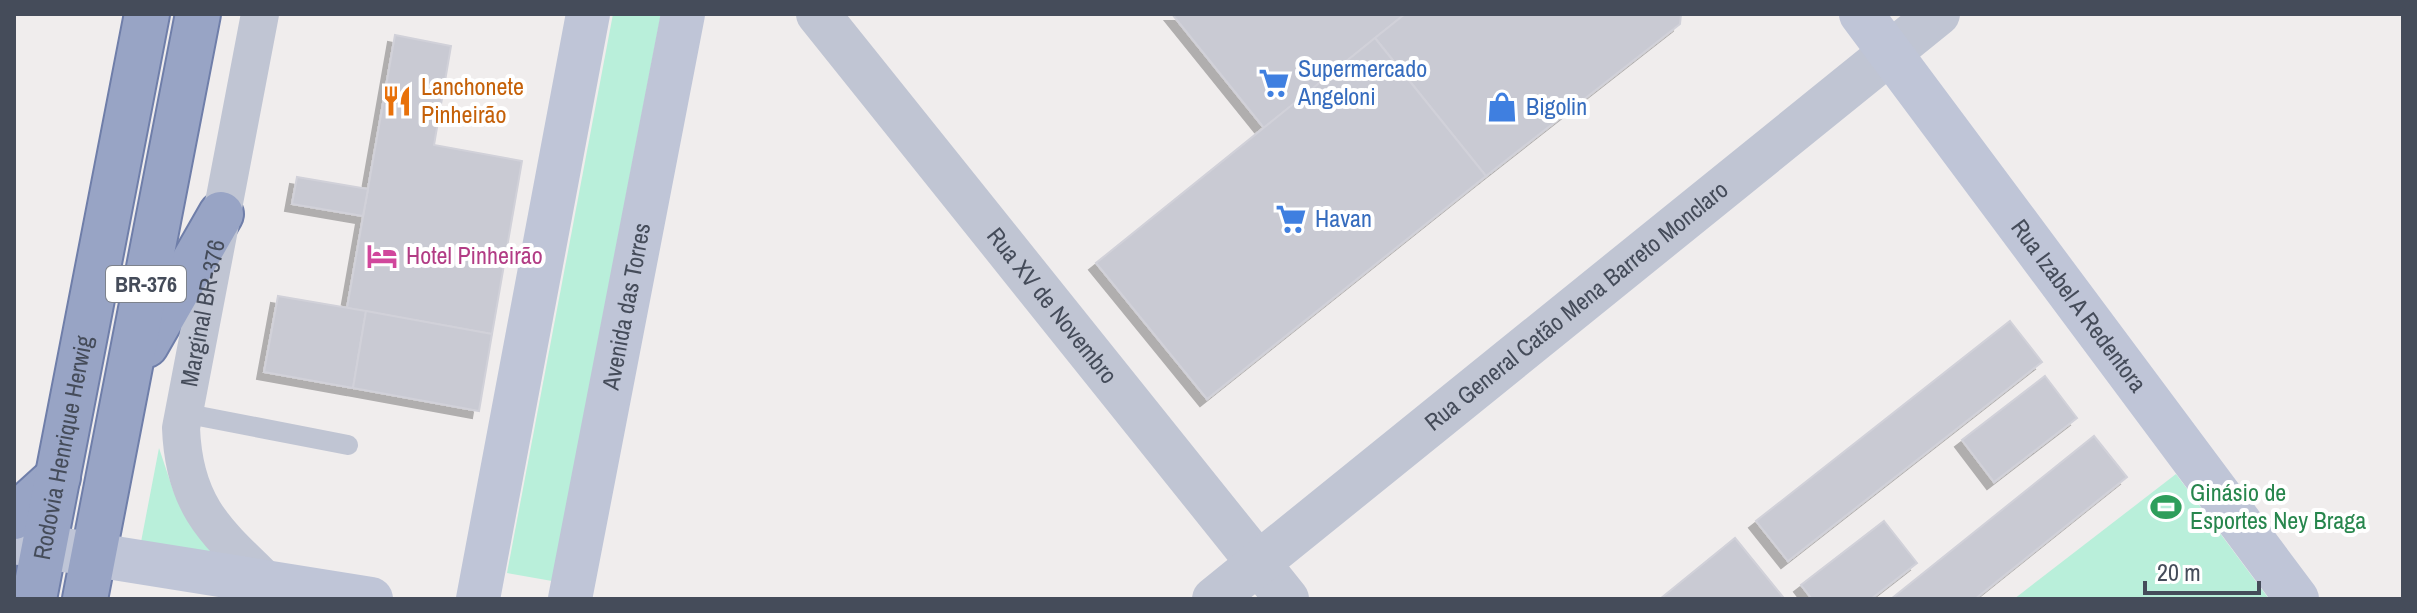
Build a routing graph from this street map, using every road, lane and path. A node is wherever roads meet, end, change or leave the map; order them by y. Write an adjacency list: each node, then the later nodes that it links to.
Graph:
1 (198, 14): 11 (highway, Rodovia Henrique Herwig / BR-376)
2 (260, 14): 10 (street, Marginal BR-376)
3 (588, 14): 21 (main road)
4 (683, 14): 22 (main road, Avenida das Torres)
5 (1861, 14): 9 (main road, Rua Izabel A Redentora)
6 (1938, 14): 9 (street, Rua General Catão Mena Barreto Monclaro)
7 (138, 19): 14 (highway, Rodovia Henrique Herwig / BR-376)
8 (836, 21): 16 (street, Rua XV de Novembro)
9 (1890, 53): 16 (street, Rua General Catão Mena Barreto Monclaro); 25 (main road, Rua Izabel A Redentora)
10 (221, 214): 11 (highway); 12 (street, Marginal BR-376)
11 (129, 375): 15 (highway, Rodovia Henrique Herwig / BR-376)
12 (183, 413): 13 (lane); 17 (street, Marginal BR-376)
13 (348, 445)
14 (24, 535): 15 (main road); 18 (highway, Rodovia Henrique Herwig / BR-376)
15 (94, 554): 17 (main road); 19 (highway, Rodovia Henrique Herwig / BR-376)
16 (1258, 563): 23 (street, Rua General Catão Mena Barreto Monclaro); 24 (street, Rua XV de Novembro)
17 (253, 591): 20 (main road)
18 (34, 599)
19 (85, 599)
20 (371, 599)
21 (478, 599)
22 (570, 599)
23 (1214, 599)
24 (1287, 599)
25 (2297, 599)

